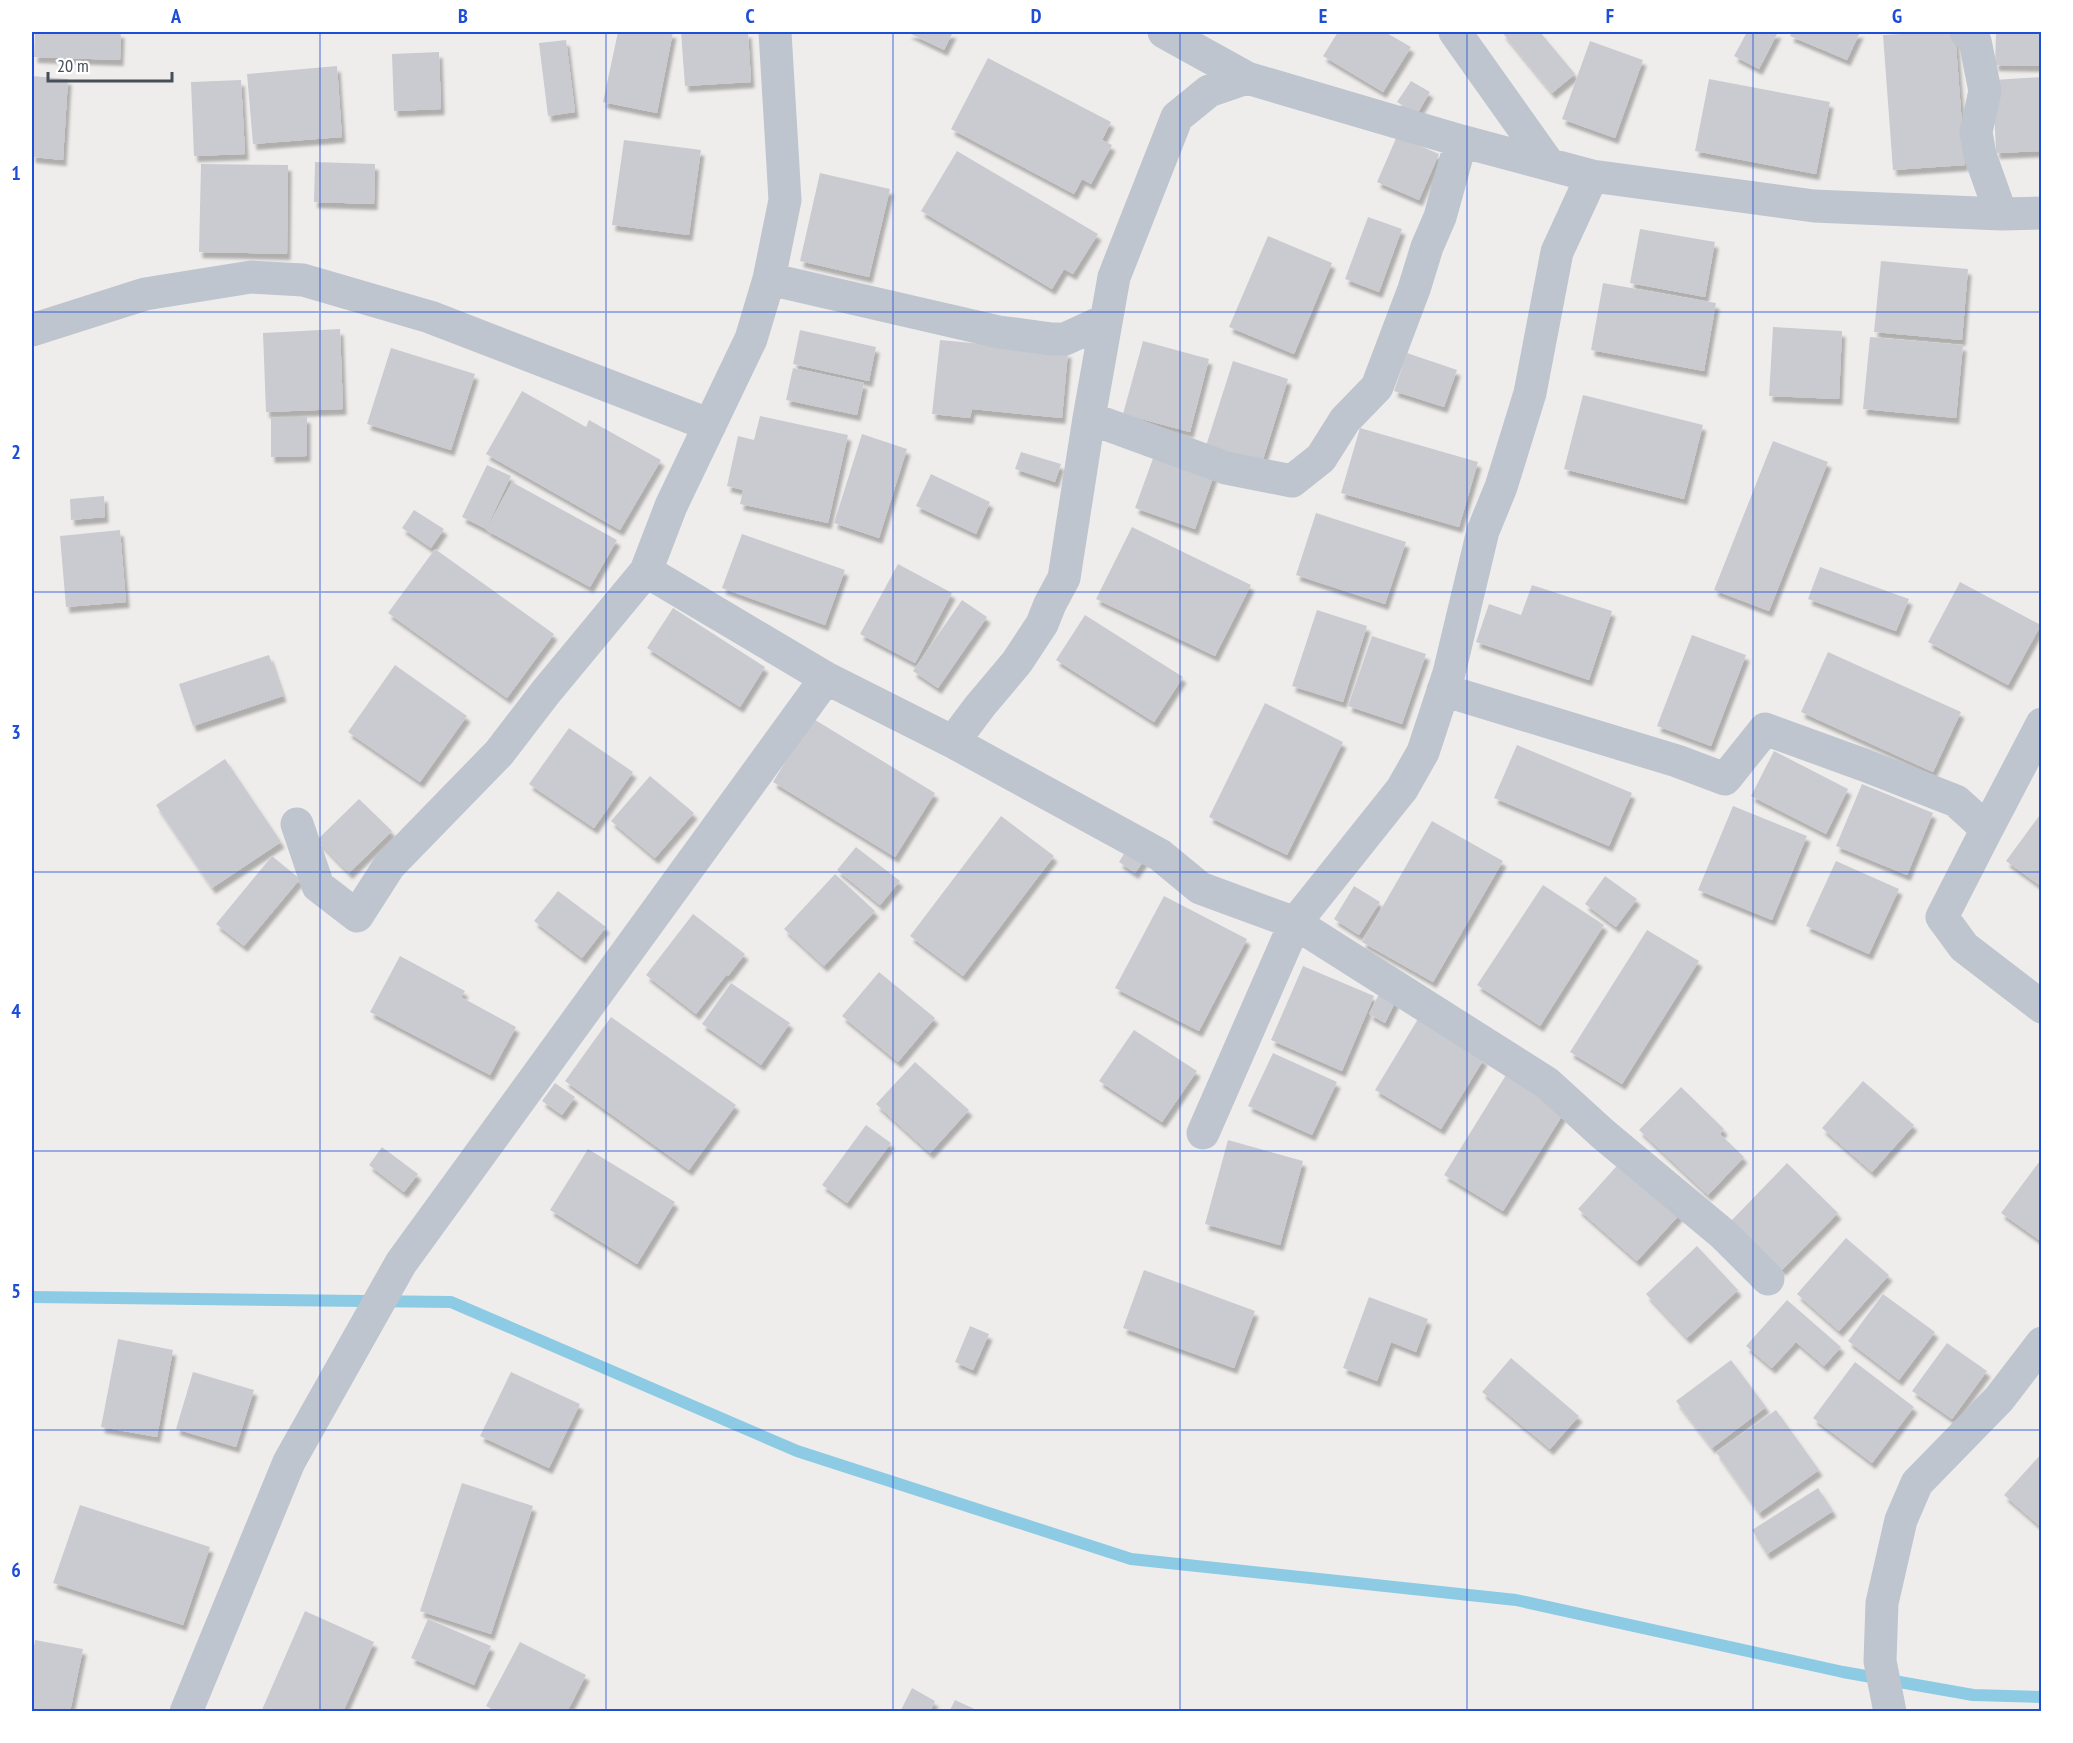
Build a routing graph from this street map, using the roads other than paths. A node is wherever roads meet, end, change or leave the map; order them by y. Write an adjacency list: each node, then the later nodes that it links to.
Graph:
1 (775, 32): 11 (street)
2 (1164, 32): 5 (street)
3 (1455, 32): 7 (street)
4 (1966, 32): 10 (street)
5 (1247, 78): 6 (street); 12 (street)
6 (1461, 141): 7 (street); 14 (street)
7 (1548, 164): 8 (street)
8 (1592, 176): 10 (street); 18 (street)
9 (2042, 213): 10 (street)
10 (2001, 214)
11 (769, 279): 12 (street); 15 (street)
12 (1106, 320): 14 (street)
13 (32, 330): 15 (street)
14 (1089, 418): 20 (street)
15 (710, 425): 16 (street)
16 (646, 571): 17 (street); 21 (street)
17 (826, 678): 20 (street); 29 (street)
18 (1443, 690): 22 (street); 23 (street)
19 (2042, 724): 22 (street)
20 (953, 742): 23 (street)
21 (297, 824)
22 (1986, 829): 24 (street)
23 (1295, 923): 25 (street); 26 (street)
24 (2042, 1007)
25 (1203, 1133)
26 (1768, 1279)
27 (2042, 1343): 28 (street)
28 (1889, 1710)
29 (186, 1712)

